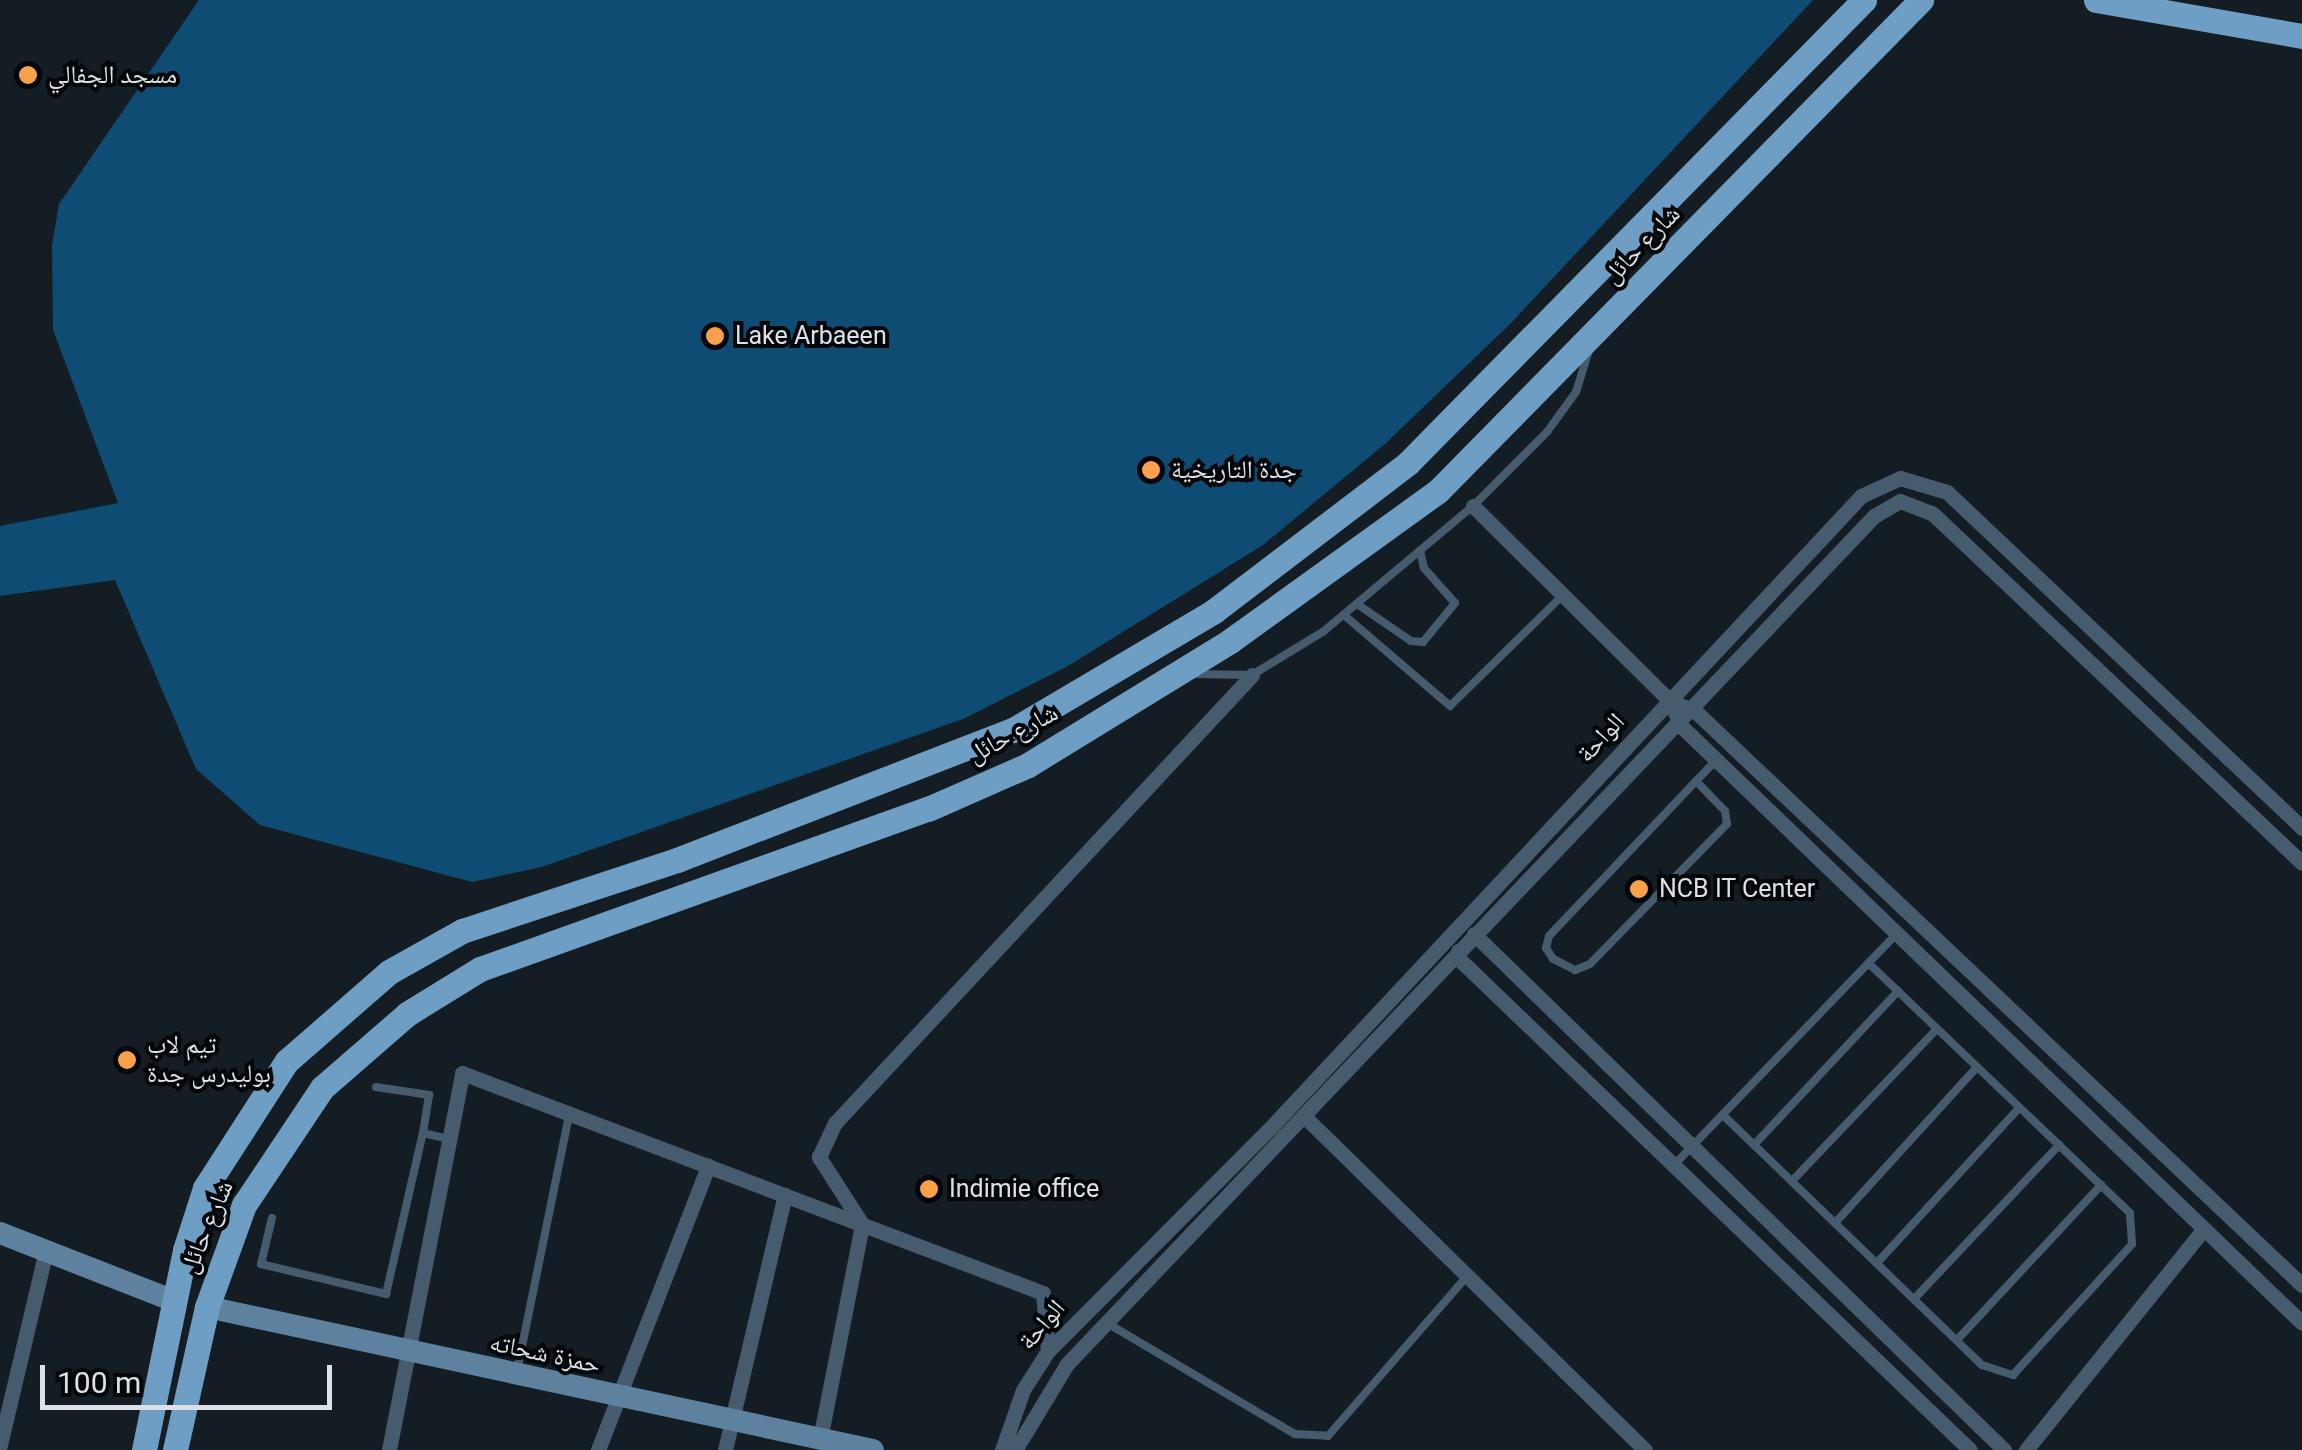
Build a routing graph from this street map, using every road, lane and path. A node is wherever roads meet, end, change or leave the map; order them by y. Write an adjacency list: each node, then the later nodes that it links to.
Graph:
1 (1864, 0): 53 (main road, شارع حائل)
2 (1921, 0): 5 (main road, شارع حائل)
3 (2096, 0): 4 (main road)
4 (2302, 36)
5 (1594, 336): 6 (lane); 11 (main road, شارع حائل)
6 (1473, 506): 7 (lane); 8 (street)
7 (1420, 550): 9 (lane); 9 (lane)
8 (1563, 595): 10 (lane); 13 (street)
9 (1357, 604): 10 (lane)
10 (1344, 614): 12 (lane)
11 (1177, 674): 12 (lane); 54 (main road, شارع حائل)
12 (1252, 675): 45 (street)
13 (1670, 700): 14 (street); 15 (street); 18 (street, الواحة); 20 (street, الواحة)
14 (1696, 711): 15 (street, الواحة); 19 (street, الواحة); 51 (street)
15 (1681, 726): 16 (street); 22 (street, الواحة)
16 (1716, 760): 17 (lane); 21 (street)
17 (1696, 781): 17 (lane)
18 (2302, 828)
19 (2302, 863)
20 (1458, 929): 22 (street); 23 (street); 58 (street, الواحة)
21 (1896, 933): 24 (lane); 46 (street)
22 (1479, 936): 23 (street, الواحة); 35 (street)
23 (1458, 958): 32 (street, الواحة); 39 (street)
24 (1868, 963): 25 (lane); 31 (lane)
25 (1898, 991): 26 (lane); 37 (lane)
26 (1937, 1029): 27 (lane); 40 (lane)
27 (1977, 1067): 29 (lane); 44 (lane)
28 (376, 1087): 33 (lane)
29 (2020, 1108): 36 (lane); 49 (lane)
30 (570, 1114): 34 (street); 38 (street); 60 (lane)
31 (1723, 1115): 35 (lane); 37 (lane)
32 (1305, 1117): 50 (street); 56 (street, الواحة)
33 (423, 1133): 34 (lane); 43 (lane)
34 (449, 1138): 59 (street)
35 (1694, 1145): 39 (lane); 75 (street)
36 (2059, 1145): 41 (lane); 52 (lane)
37 (1754, 1146): 40 (lane)
38 (708, 1166): 42 (street); 61 (street)
39 (1674, 1166): 74 (street)
40 (1792, 1181): 44 (lane)
41 (2101, 1185): 57 (lane); 57 (lane)
42 (785, 1195): 45 (street); 62 (street)
43 (272, 1218)
44 (1835, 1222): 49 (lane)
45 (862, 1224): 58 (street); 63 (street)
46 (2204, 1229): 55 (street); 76 (street)
47 (0, 1234): 48 (main road)
48 (46, 1255): 53 (main road); 64 (street)
49 (1877, 1263): 52 (lane)
50 (1467, 1276): 56 (lane); 73 (street)
51 (2302, 1286)
52 (1914, 1299): 57 (lane)
53 (174, 1301): 54 (main road); 67 (main road, شارع حائل)
54 (207, 1307): 59 (main road, حمزة شحاته); 65 (main road, شارع حائل)
55 (2302, 1322)
56 (1107, 1323): 72 (street, الواحة)
57 (1958, 1340)
58 (1048, 1352): 71 (street, الواحة)
59 (408, 1353): 60 (main road, حمزة شحاته); 68 (street)
60 (516, 1376): 61 (main road, حمزة شحاته)
61 (622, 1398): 62 (main road, حمزة شحاته); 69 (street)
62 (730, 1420): 63 (main road, حمزة شحاته); 70 (street)
63 (820, 1439): 66 (main road, حمزة شحاته)
64 (0, 1446)
65 (181, 1448)
66 (868, 1449)
67 (144, 1450)
68 (389, 1450)
69 (598, 1450)
70 (725, 1450)
71 (1002, 1450)
72 (1015, 1450)
73 (1645, 1450)
74 (1970, 1450)
75 (2004, 1450)
76 (2026, 1450)

